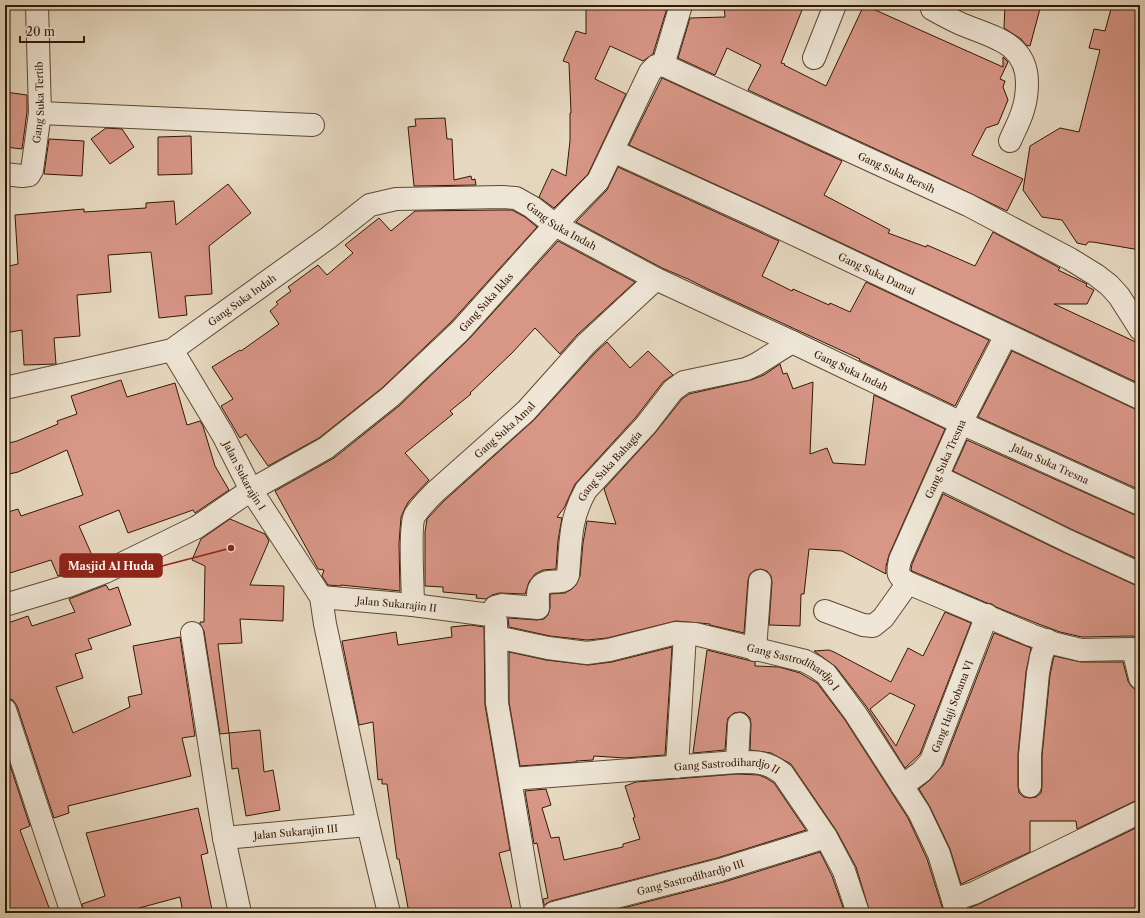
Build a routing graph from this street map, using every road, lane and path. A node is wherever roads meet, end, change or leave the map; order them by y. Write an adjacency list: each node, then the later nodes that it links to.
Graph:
1 (37, 5): 7 (street, Gang Suka Tertib)
2 (681, 5): 6 (street)
3 (835, 5): 5 (street)
4 (929, 6): 9 (street)
5 (814, 58)
6 (663, 65): 10 (street, Gang Suka Iklas); 14 (street, Gang Suka Bersih)
7 (40, 113): 8 (street); 11 (street, Gang Suka Tertib)
8 (313, 126)
9 (1010, 141)
10 (613, 151): 12 (street, Gang Suka Iklas); 15 (street, Gang Suka Damai)
11 (5, 174)
12 (555, 225): 13 (street, Gang Suka Indah); 17 (street, Gang Suka Indah); 22 (street, Gang Suka Iklas)
13 (656, 279): 16 (street, Gang Suka Indah); 28 (street, Gang Suka Amal)
14 (1140, 328)
15 (1006, 335): 19 (street, Gang Suka Damai); 20 (street, Gang Suka Tresna)
16 (792, 342): 20 (street, Gang Suka Indah); 31 (street, Gang Suka Bahagia)
17 (172, 350): 18 (street); 22 (street, Jalan Sukarajin I)
18 (5, 388)
19 (1140, 398)
20 (961, 423): 21 (street, Gang Suka Tresna); 23 (street, Jalan Suka Tresna)
21 (938, 477): 24 (street); 26 (street, Gang Suka Tresna)
22 (251, 490): 27 (street, Jalan Sukarajin I); 29 (street, Gang Suka Iklas)
23 (1140, 504)
24 (1140, 574)
25 (760, 581): 37 (street)
26 (908, 583): 30 (street); 32 (street)
27 (321, 597): 28 (street, Jalan Sukarajin II); 47 (street)
28 (413, 604): 31 (street, Jalan Sukarajin II)
29 (5, 605)
30 (825, 610)
31 (490, 615): 35 (street)
32 (987, 616): 36 (street); 44 (street, Gang Haji Sobana VI)
33 (192, 633): 49 (street)
34 (685, 634): 35 (street, Gang Sastrodihardjo I); 37 (street, Gang Sastrodihardjo I); 42 (street)
35 (496, 637): 43 (street)
36 (1047, 640): 38 (street); 45 (street)
37 (755, 650): 44 (street, Gang Sastrodihardjo I)
38 (1140, 678)
39 (5, 710): 51 (street)
40 (739, 724): 41 (street)
41 (737, 762): 42 (street, Gang Sastrodihardjo II); 48 (street, Gang Sastrodihardjo II)
42 (678, 767): 43 (street, Gang Sastrodihardjo II)
43 (511, 779): 54 (street)
44 (902, 786): 50 (street, Gang Sastrodihardjo I)
45 (1030, 786)
46 (1140, 812): 50 (street)
47 (368, 825): 49 (street, Jalan Sukarajin III); 53 (street)
48 (826, 837): 55 (street, Gang Sastrodihardjo III); 56 (street, Gang Sastrodihardjo II)
49 (224, 838): 52 (street)
50 (955, 907)
51 (72, 913)
52 (240, 913)
53 (388, 913)
54 (533, 913)
55 (554, 913)
56 (858, 913)

